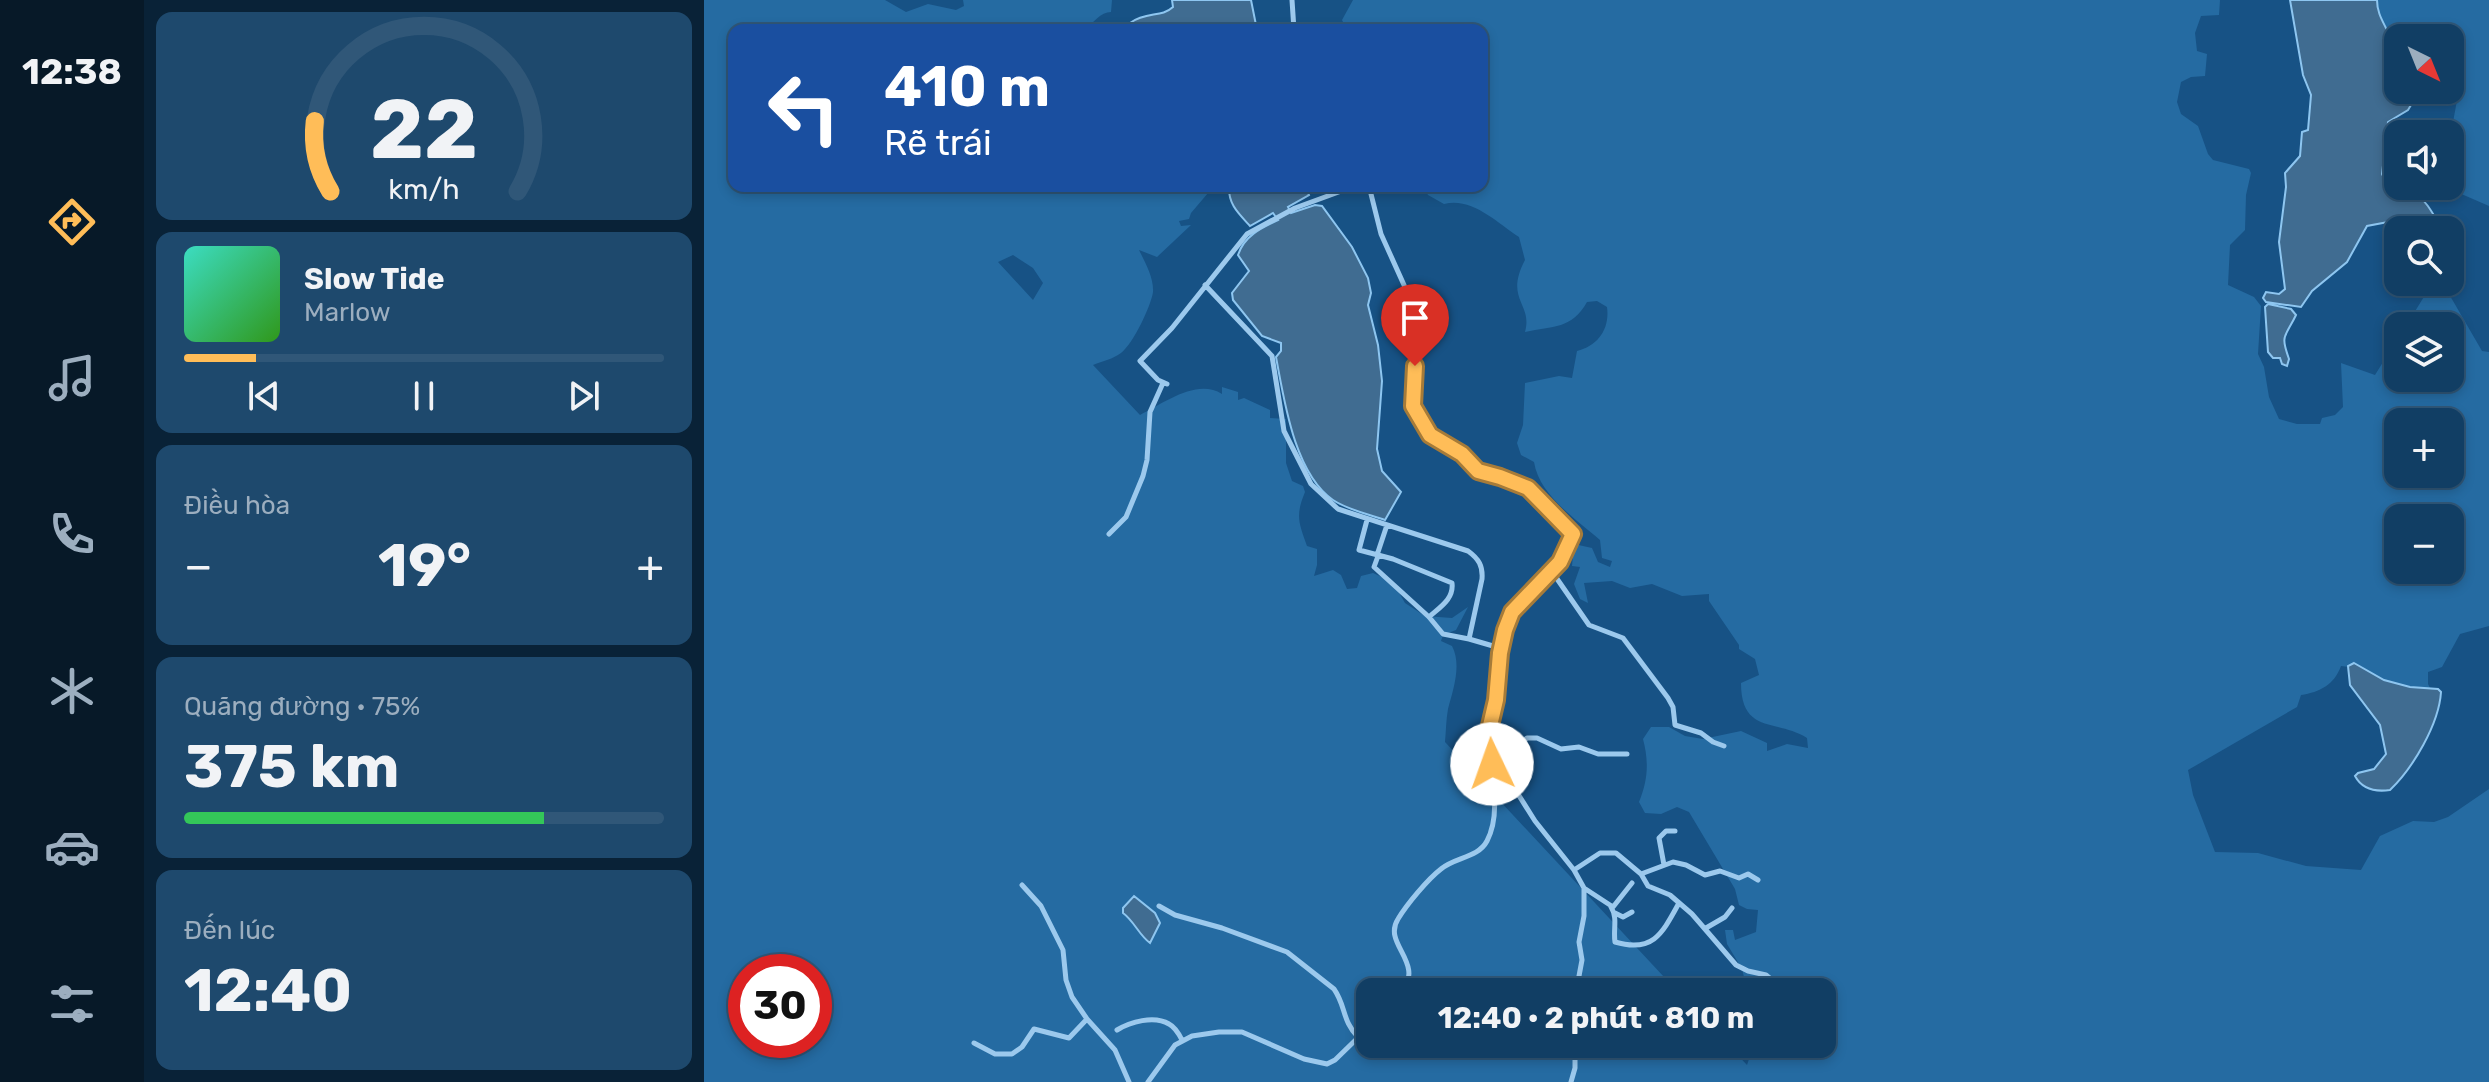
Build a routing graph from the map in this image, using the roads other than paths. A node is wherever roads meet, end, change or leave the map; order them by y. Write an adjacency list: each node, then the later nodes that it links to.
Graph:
1 (1292, 0): 2 (street)
2 (1294, 24)
3 (1339, 192): 5 (street)
4 (1370, 192): 10 (street)
5 (1205, 285): 6 (street); 8 (street)
6 (1367, 520): 7 (street); 9 (street)
7 (1387, 525): 9 (street); 12 (street)
8 (1109, 534)
9 (1378, 555): 11 (street); 11 (street)
10 (1553, 573): 13 (street); 14 (street)
11 (1429, 617): 12 (street)
12 (1469, 639): 13 (street)
13 (1500, 648): 15 (street)
14 (1724, 746)
15 (1490, 750): 17 (street); 32 (street)
16 (1627, 754): 17 (street)
17 (1499, 761): 20 (street)
18 (1675, 831): 19 (street)
19 (1664, 866): 21 (street); 22 (street)
20 (1574, 870): 21 (street); 25 (street)
21 (1641, 874): 26 (street)
22 (1758, 880)
23 (1632, 883): 29 (street)
24 (1022, 885): 35 (street)
25 (1584, 888): 29 (street); 33 (street)
26 (1679, 903): 29 (street); 31 (street)
27 (1159, 906): 37 (street)
28 (1732, 908): 31 (street)
29 (1613, 910): 30 (street)
30 (1632, 912)
31 (1706, 928): 34 (street)
32 (1408, 978)
33 (1579, 978)
34 (1771, 978)
35 (1087, 1019): 40 (street); 42 (street)
36 (1117, 1030): 39 (street)
37 (1356, 1035)
38 (1356, 1039): 39 (street)
39 (1182, 1040): 43 (street)
40 (974, 1043)
41 (1575, 1058): 44 (street)
42 (1129, 1082)
43 (1148, 1082)
44 (1571, 1082)

